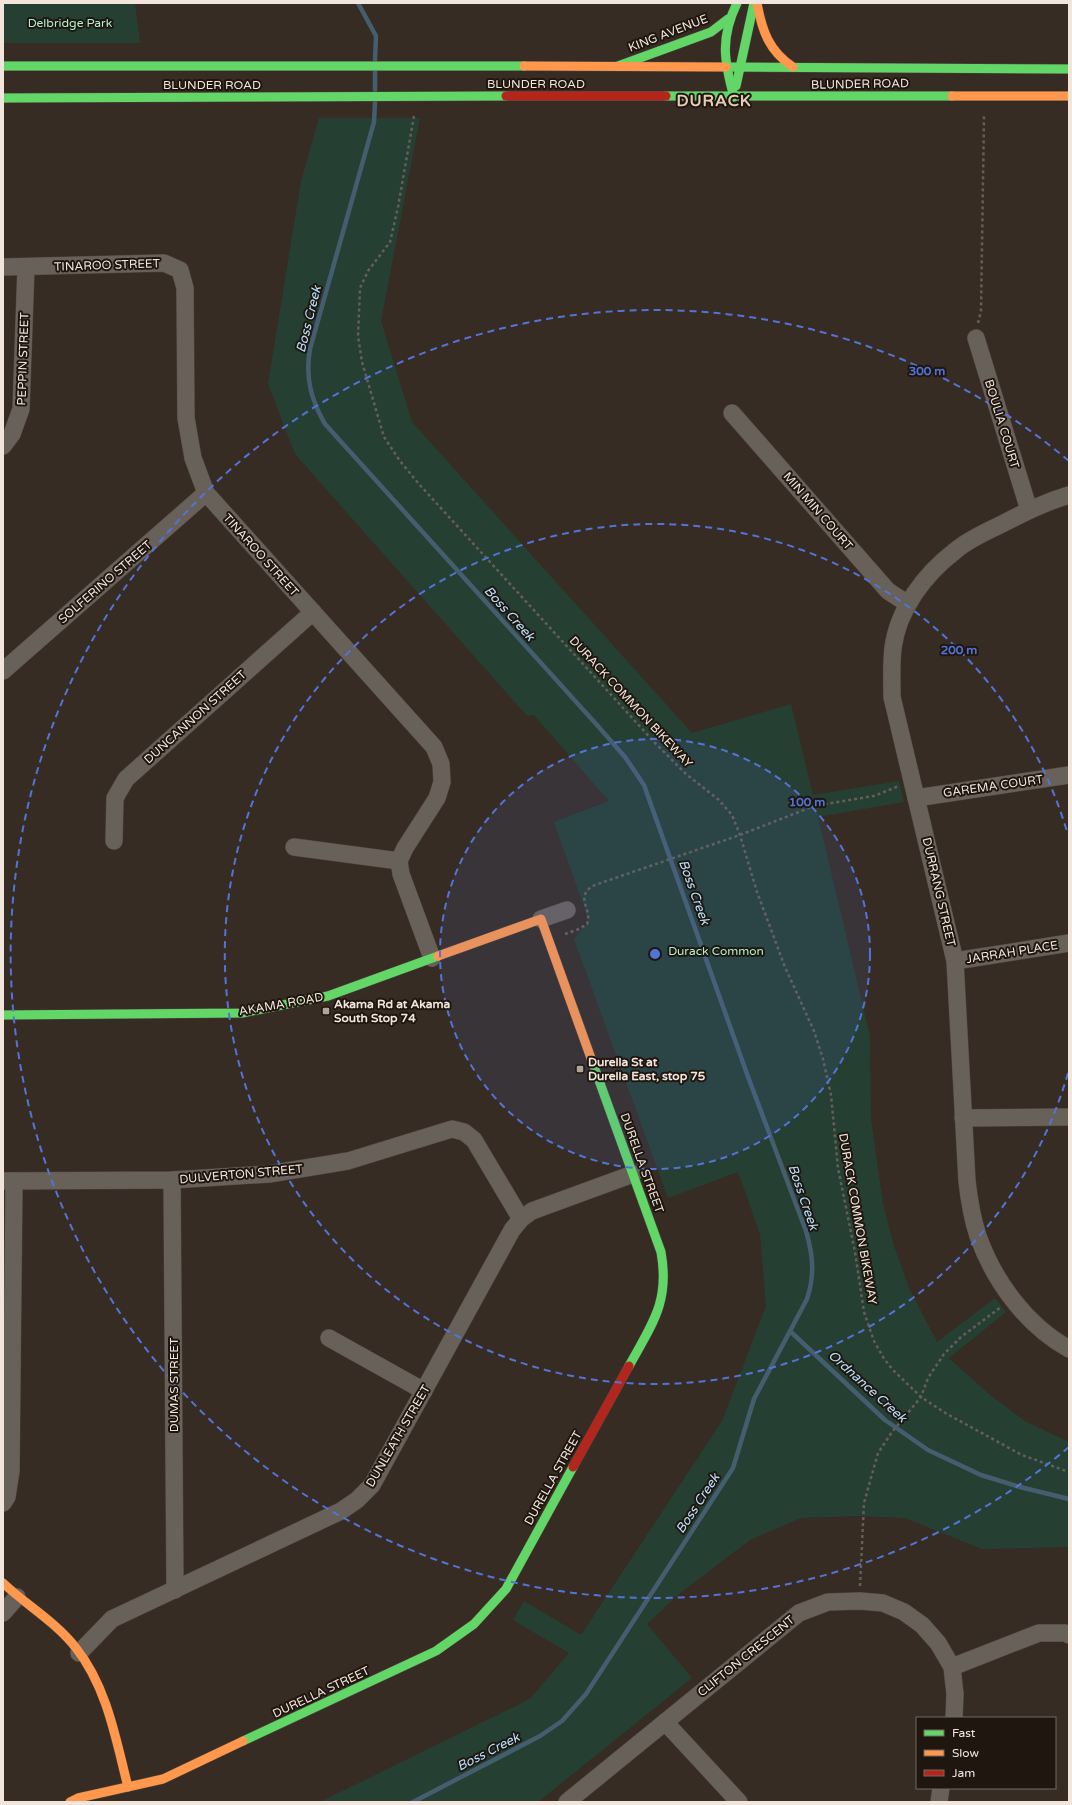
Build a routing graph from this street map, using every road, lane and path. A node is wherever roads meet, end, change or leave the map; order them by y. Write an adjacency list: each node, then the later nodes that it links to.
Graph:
1 (737, 3): 3 (street, KING AVENUE)
2 (756, 3): 7 (street); 8 (street)
3 (728, 19): 5 (street, KING AVENUE); 6 (street, KING AVENUE)
4 (3, 66): 5 (street, BLUNDER ROAD)
5 (614, 67): 6 (street, BLUNDER ROAD)
6 (726, 67): 7 (street, BLUNDER ROAD); 11 (street, KING AVENUE)
7 (740, 67): 8 (street, BLUNDER ROAD); 11 (street)
8 (794, 67): 9 (street, BLUNDER ROAD)
9 (1069, 69)
10 (1069, 96): 11 (street, BLUNDER ROAD)
11 (734, 97): 12 (street, BLUNDER ROAD)
12 (3, 98)
13 (414, 116): 29 (path, DURACK COMMON BIKEWAY)
14 (984, 116): 17 (path)
15 (3, 267): 16 (street, TINAROO STREET)
16 (26, 267): 19 (street, PEPPIN STREET); 20 (street, TINAROO STREET)
17 (976, 338): 22 (street, BOULIA COURT)
18 (732, 413): 23 (street, MIN MIN COURT)
19 (3, 446)
20 (206, 493): 24 (street, TINAROO STREET); 25 (street, SOLFERINO STREET)
21 (1069, 495): 22 (street, DURRANG STREET)
22 (1029, 510): 23 (street, DURRANG STREET)
23 (908, 604): 27 (street, DURRANG STREET)
24 (313, 612): 30 (street, DUNCANNON STREET); 32 (street, TINAROO STREET)
25 (3, 671)
26 (1069, 775): 28 (street, GAREMA COURT)
27 (912, 781): 28 (street, DURRANG STREET); 29 (path)
28 (916, 798): 38 (street, DURRANG STREET)
29 (740, 835): 35 (path); 50 (path, DURACK COMMON BIKEWAY)
30 (114, 841)
31 (294, 847): 32 (street)
32 (399, 861): 37 (street)
33 (567, 910): 34 (street, AKAMA ROAD)
34 (540, 919): 37 (street, AKAMA ROAD); 42 (street, DURELLA STREET)
35 (564, 934)
36 (1069, 943): 38 (street, JARRAH PLACE)
37 (432, 958): 39 (street, AKAMA ROAD)
38 (955, 961): 41 (street, DURRANG STREET)
39 (3, 1015)
40 (1069, 1117): 41 (street)
41 (963, 1118): 46 (street, DURRANG STREET)
42 (633, 1174): 45 (street, DUNLEATH STREET); 63 (street, DURELLA STREET)
43 (172, 1180): 44 (street, DULVERTON STREET); 45 (street, DULVERTON STREET); 54 (street, DUMAS STREET)
44 (9, 1181): 52 (street)
45 (521, 1219): 49 (street, DUNLEATH STREET)
46 (1012, 1299): 48 (street, DURRANG STREET); 50 (path)
47 (329, 1338): 49 (street)
48 (1069, 1349)
49 (424, 1391): 54 (street, DUNLEATH STREET)
50 (921, 1396): 51 (path, DURACK COMMON BIKEWAY); 56 (path)
51 (1069, 1472)
52 (3, 1504)
53 (3, 1583): 55 (street)
54 (175, 1590): 59 (street, DUNLEATH STREET)
55 (17, 1597): 57 (street); 59 (street)
56 (860, 1601): 60 (street, CLIFTON CRESCENT); 62 (street, CLIFTON CRESCENT)
57 (3, 1613)
58 (1069, 1635): 60 (street)
59 (79, 1653): 63 (street)
60 (952, 1667): 61 (street, CLIFTON CRESCENT)
61 (954, 1717)
62 (665, 1722): 66 (street, CLIFTON CRESCENT); 67 (street)
63 (128, 1787): 65 (street, DURELLA STREET)
64 (941, 1789): 68 (street)
65 (70, 1802)
66 (567, 1802)
67 (739, 1802)
68 (939, 1802)

